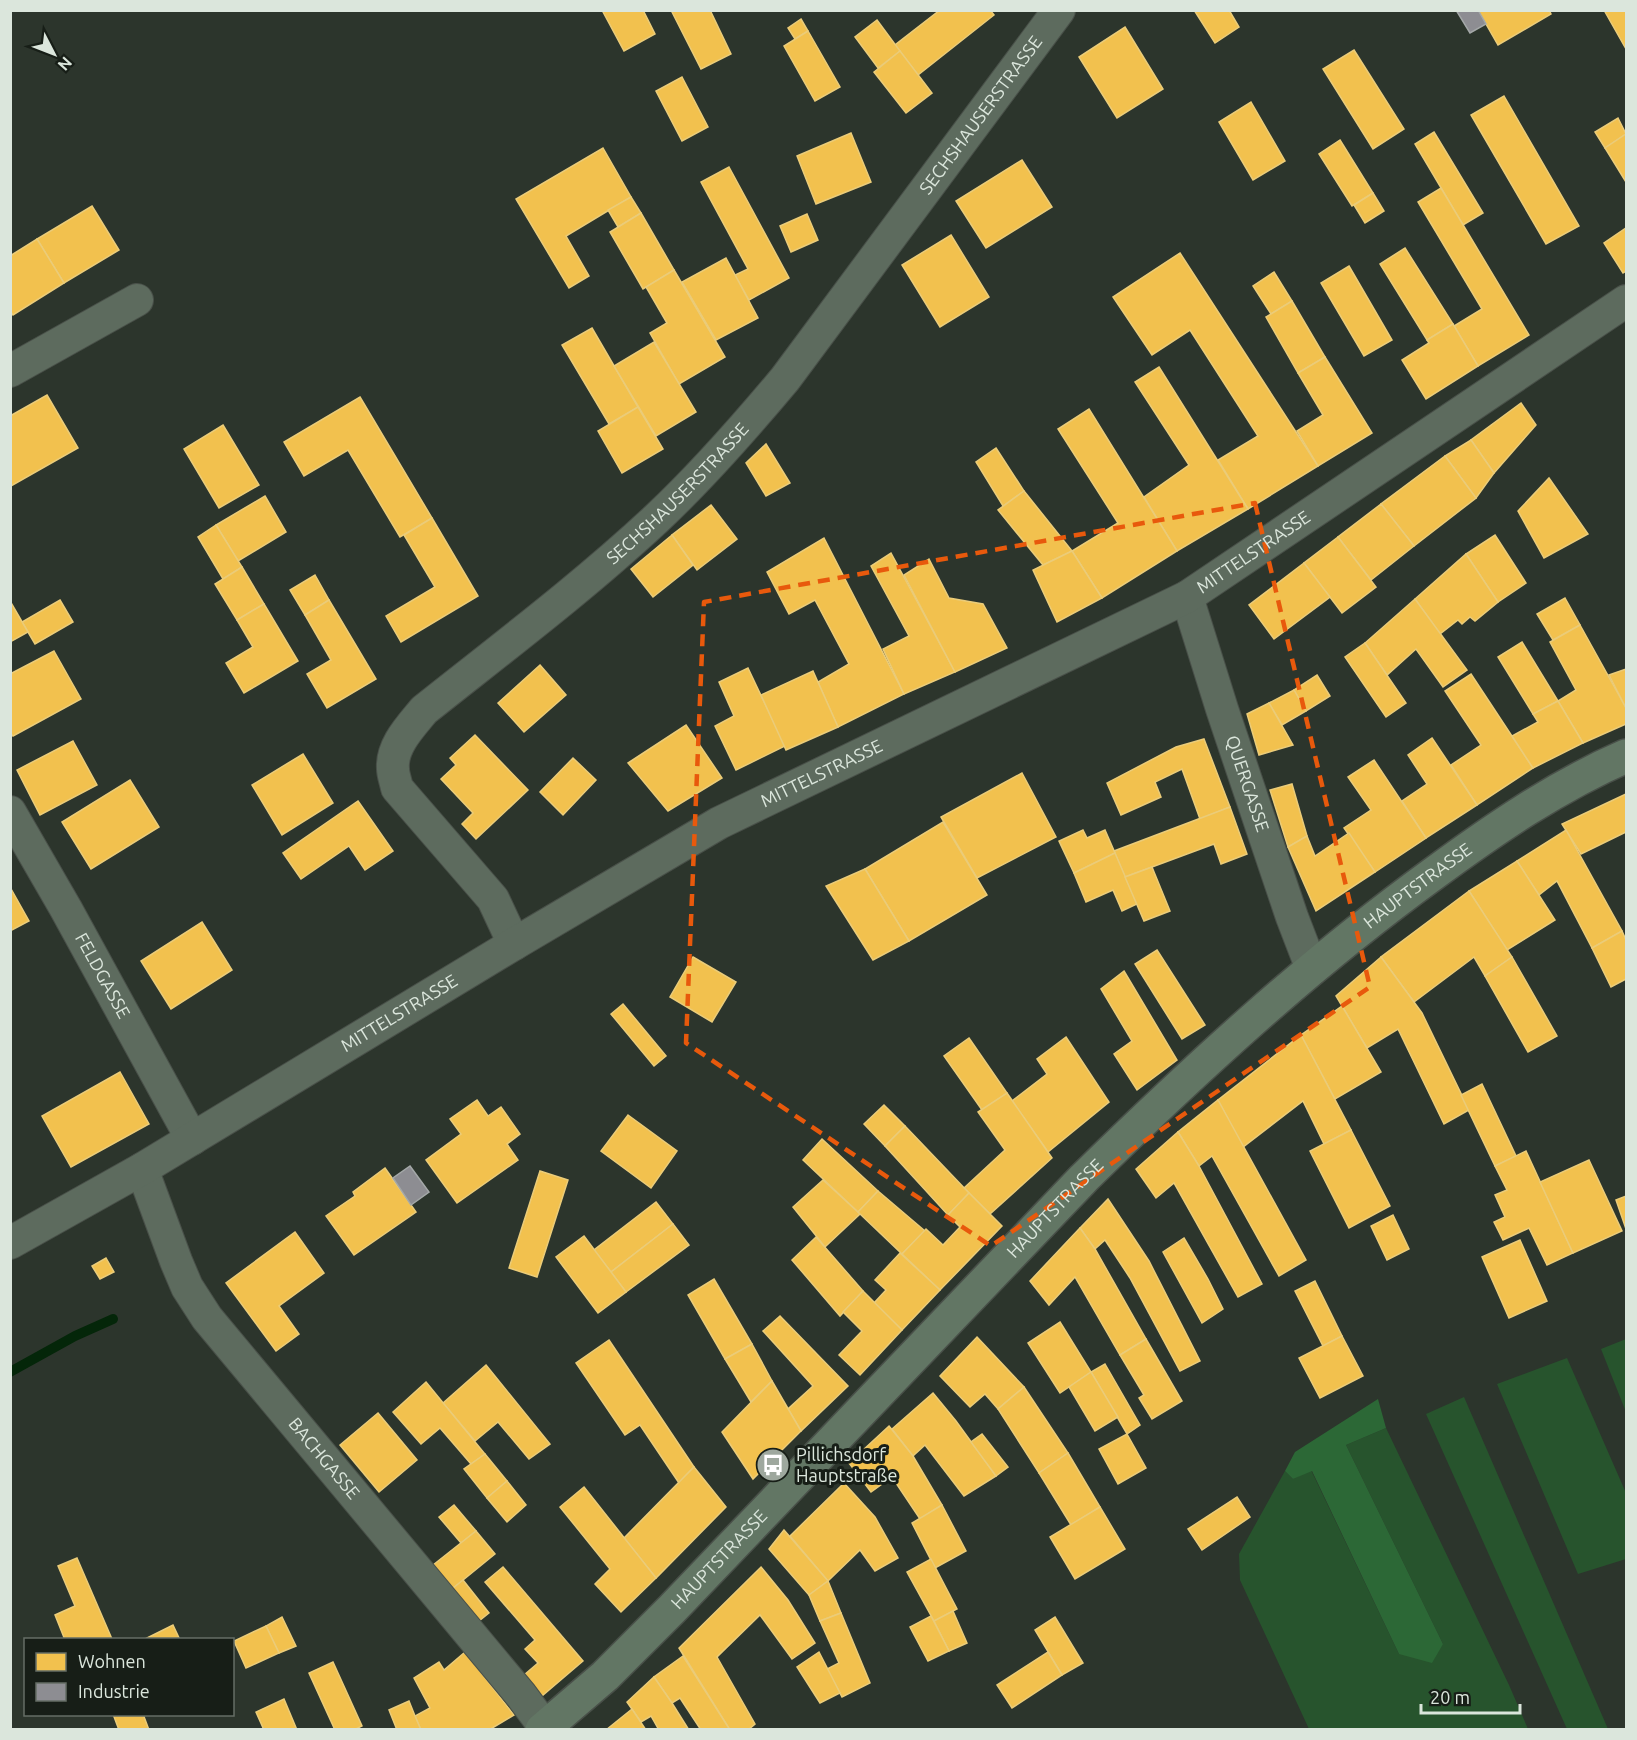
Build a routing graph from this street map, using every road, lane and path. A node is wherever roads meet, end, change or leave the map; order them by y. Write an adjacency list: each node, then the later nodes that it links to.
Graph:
1 (1059, 10): 8 (street, SECHSHAUSERSTRASSE)
2 (137, 300): 4 (street)
3 (1626, 301): 5 (street, MITTELSTRASSE)
4 (10, 371)
5 (1187, 597): 8 (street, MITTELSTRASSE); 9 (street, QUERGASSE)
6 (1626, 756): 9 (main road, HAUPTSTRASSE)
7 (10, 812): 10 (street, FELDGASSE)
8 (514, 944): 10 (street, MITTELSTRASSE)
9 (1312, 969): 13 (main road, HAUPTSTRASSE)
10 (192, 1139): 11 (street, MITTELSTRASSE)
11 (142, 1169): 12 (street, MITTELSTRASSE); 13 (street, BACHGASSE)
12 (10, 1243)
13 (545, 1729)

